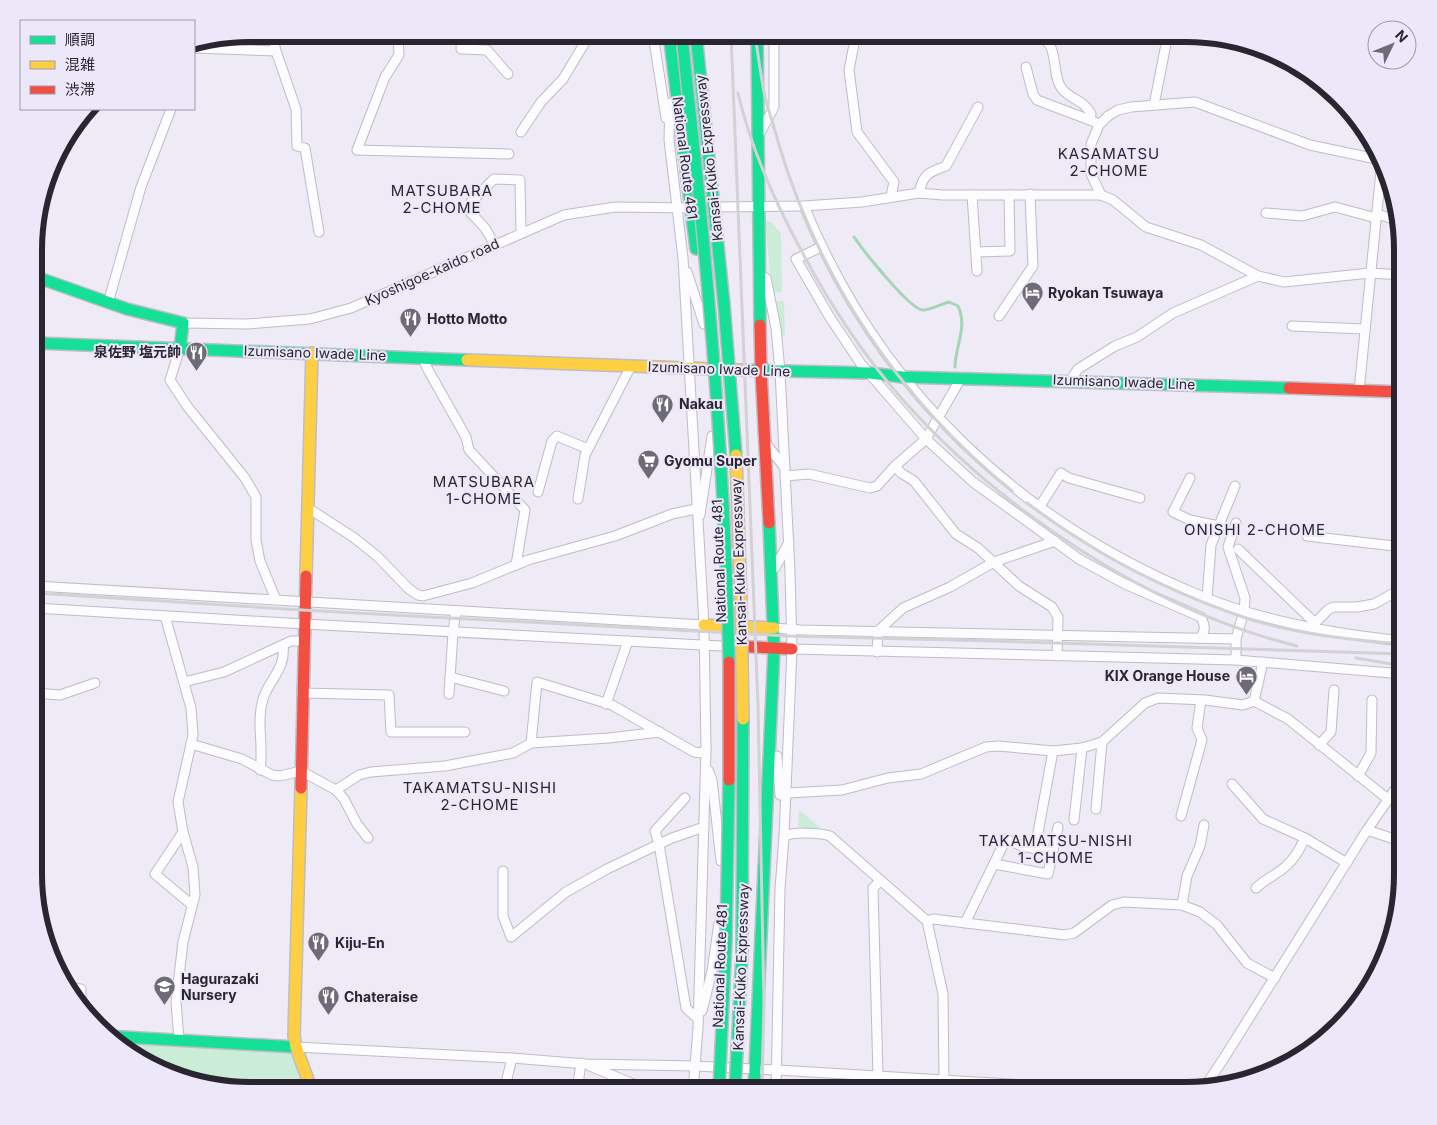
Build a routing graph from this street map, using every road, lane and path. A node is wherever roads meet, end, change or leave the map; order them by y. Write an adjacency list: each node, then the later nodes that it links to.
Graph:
1 (274, 42): 15 (street)
2 (398, 42): 27 (street)
3 (461, 42): 18 (street)
4 (585, 42): 24 (street)
5 (654, 42): 25 (street)
6 (670, 42): 16 (main road, National Route 481)
7 (683, 42): 215 (main road, Kansai-Kuko Expressway, bridge)
8 (697, 42): 216 (main road, Kansai-Kuko Expressway, bridge)
9 (757, 42): 26 (main road)
10 (774, 42): 26 (street)
11 (854, 42): 35 (street)
12 (1047, 42): 22 (street)
13 (1166, 42): 19 (street)
14 (202, 48): 15 (street)
15 (276, 51): 43 (street)
16 (672, 55): 25 (street); 39 (main road, National Route 481)
17 (1026, 67): 22 (street)
18 (508, 74)
19 (1154, 105): 23 (street); 28 (street)
20 (978, 107): 30 (street)
21 (171, 110): 56 (street)
22 (1090, 119): 23 (street)
23 (1099, 125): 34 (street)
24 (521, 132)
25 (669, 140): 38 (street)
26 (757, 140): 36 (main road)
27 (509, 154)
28 (1373, 158)
29 (1380, 175): 41 (street)
30 (919, 193): 32 (street, Kyoshigoe-kaido road); 35 (street, Kyoshigoe-kaido road)
31 (1030, 194): 33 (street, Kyoshigoe-kaido road); 34 (street, Kyoshigoe-kaido road); 57 (street)
32 (972, 195): 33 (street, Kyoshigoe-kaido road); 48 (street)
33 (1008, 195): 48 (street)
34 (1101, 195): 54 (street)
35 (891, 196): 37 (street, Kyoshigoe-kaido road)
36 (759, 206): 37 (street, Kyoshigoe-kaido road); 39 (street, Kyoshigoe-kaido road); 46 (main road)
37 (804, 206): 47 (street)
38 (678, 208): 39 (street, Kyoshigoe-kaido road); 44 (street, Kyoshigoe-kaido road); 50 (street)
39 (692, 208): 60 (main road, National Route 481)
40 (1266, 213): 41 (street)
41 (1376, 216): 42 (street); 52 (street)
42 (1392, 219)
43 (318, 232)
44 (521, 233): 45 (street, Kyoshigoe-kaido road); 45 (street)
45 (494, 245): 58 (street, Kyoshigoe-kaido road)
46 (759, 246): 70 (main road); 71 (street)
47 (821, 247): 72 (street); 73 (street)
48 (976, 252): 51 (street)
49 (789, 256): 66 (street)
50 (683, 258): 60 (street); 68 (street)
51 (977, 271)
52 (1370, 273): 53 (street); 54 (street); 61 (street)
53 (1394, 274)
54 (1258, 276): 75 (street)
55 (42, 279): 56 (main road)
56 (108, 303): 58 (main road)
57 (999, 316)
58 (183, 323): 63 (main road)
59 (1292, 326): 61 (street)
60 (706, 328): 69 (main road, National Route 481)
61 (1364, 329): 76 (street)
62 (42, 343): 63 (main road, Izumisano Iwade Line)
63 (180, 348): 64 (main road, Izumisano Iwade Line); 107 (street)
64 (312, 353): 65 (main road, Izumisano Iwade Line); 91 (main road)
65 (423, 358): 67 (main road, Izumisano Iwade Line); 102 (street)
66 (851, 364)
67 (631, 366): 68 (main road, Izumisano Iwade Line); 82 (street)
68 (689, 368): 69 (main road, Izumisano Iwade Line); 92 (street)
69 (708, 369): 70 (main road, Izumisano Iwade Line); 79 (main road, National Route 481)
70 (760, 370): 71 (main road, Izumisano Iwade Line); 81 (main road)
71 (780, 371): 72 (main road, Izumisano Iwade Line); 84 (street)
72 (870, 373): 73 (main road, Izumisano Iwade Line); 80 (street)
73 (902, 377): 74 (main road, Izumisano Iwade Line); 78 (street)
74 (961, 378): 75 (main road, Izumisano Iwade Line); 78 (street)
75 (1070, 381): 76 (main road, Izumisano Iwade Line)
76 (1359, 391): 77 (main road, Izumisano Iwade Line)
77 (1394, 392)
78 (938, 419): 80 (street); 90 (street)
79 (713, 434): 95 (street); 116 (main road, National Route 481)
80 (926, 439): 83 (street); 98 (street)
81 (764, 440): 84 (street); 103 (main road)
82 (588, 449): 87 (street); 89 (street)
83 (895, 466): 84 (street); 101 (street)
84 (785, 472): 97 (street)
85 (1190, 478): 94 (street)
86 (1236, 486): 94 (street)
87 (538, 492)
88 (1140, 498): 90 (street)
89 (578, 499)
90 (1040, 506): 106 (street)
91 (308, 508): 102 (street); 108 (main road)
92 (696, 509): 95 (street); 102 (street)
93 (1236, 523): 111 (street)
94 (1219, 526): 106 (street)
95 (698, 532): 114 (street)
96 (1307, 536): 99 (street)
97 (789, 541): 103 (street); 118 (street)
98 (1055, 541): 101 (street); 122 (street)
99 (1394, 546)
100 (1238, 549): 115 (street)
101 (994, 562): 119 (street); 121 (street)
102 (516, 565)
103 (772, 574): 117 (main road)
104 (42, 586): 107 (street)
105 (1394, 593): 115 (street)
106 (1207, 598): 111 (street)
107 (276, 600): 108 (street)
108 (305, 602): 110 (street); 113 (main road)
109 (42, 608): 112 (street)
110 (456, 610): 114 (street); 120 (street)
111 (1244, 611): 115 (street); 123 (street)
112 (165, 616): 113 (street); 138 (street)
113 (304, 624): 120 (street); 125 (main road)
114 (704, 625): 116 (main road); 128 (street)
115 (1315, 625): 124 (street)
116 (720, 626): 117 (main road); 129 (main road, National Route 481)
117 (774, 628): 118 (street); 130 (main road)
118 (790, 630): 119 (street); 131 (street)
119 (878, 631): 121 (street); 132 (street)
120 (453, 632): 126 (street); 137 (street)
121 (1058, 635): 122 (street); 133 (street)
122 (1200, 638): 123 (street)
123 (1236, 639): 134 (street)
124 (1394, 640)
125 (304, 641): 127 (street); 143 (main road)
126 (628, 641): 128 (street); 148 (street)
127 (283, 645): 138 (street); 160 (street)
128 (704, 645): 129 (street); 157 (street)
129 (721, 646): 130 (main road); 188 (main road, National Route 481)
130 (774, 649): 131 (main road); 149 (main road)
131 (792, 649): 132 (street); 167 (street)
132 (877, 652): 133 (street)
133 (1057, 656): 134 (street)
134 (1236, 660): 135 (street)
135 (1263, 662): 136 (street); 147 (street)
136 (1394, 673)
137 (450, 677): 141 (street); 144 (street)
138 (184, 682): 154 (street)
139 (95, 683): 142 (street)
140 (1334, 690): 155 (street)
141 (504, 691)
142 (42, 693)
143 (302, 693): 150 (street); 161 (main road)
144 (449, 694)
145 (1201, 700): 147 (street); 152 (street); 170 (street)
146 (1372, 700): 162 (street)
147 (1254, 701): 155 (street)
148 (606, 704): 151 (street); 153 (street)
149 (772, 706): 167 (street); 204 (main road)
150 (465, 732)
151 (660, 732): 153 (street); 157 (street)
152 (1102, 742): 156 (street); 169 (street)
153 (531, 743): 164 (street)
154 (191, 744): 160 (street); 176 (street)
155 (1319, 745): 162 (street)
156 (1082, 748): 158 (street); 171 (street)
157 (706, 749): 159 (street)
158 (1053, 751): 167 (street); 182 (street)
159 (706, 765): 173 (street); 188 (street)
160 (260, 770): 161 (street)
161 (301, 771): 164 (street); 199 (main road)
162 (1358, 776): 168 (street)
163 (1232, 784): 179 (street)
164 (336, 790): 178 (street)
165 (1394, 792): 168 (street)
166 (685, 798): 181 (street)
167 (785, 799): 177 (street)
168 (1389, 800): 175 (street)
169 (1096, 809)
170 (1181, 816)
171 (1074, 820)
172 (1204, 826): 191 (street)
173 (704, 827): 181 (street); 196 (street)
174 (1058, 827): 183 (street)
175 (1368, 830): 180 (street); 184 (street)
176 (183, 832): 192 (street); 192 (street)
177 (784, 837): 187 (street); 205 (street)
178 (368, 838)
179 (1305, 838): 184 (street); 189 (street)
180 (1394, 839)
181 (659, 844): 186 (street); 196 (street)
182 (1035, 849): 183 (street); 185 (street)
183 (1052, 852): 185 (street)
184 (1347, 863): 195 (street)
185 (994, 864): 194 (street)
186 (503, 871)
187 (880, 881): 193 (street); 206 (street)
188 (723, 884): 190 (main road, National Route 481)
189 (1256, 888)
190 (723, 901): 196 (street); 203 (main road, National Route 481)
191 (1182, 905): 194 (street); 195 (street)
192 (192, 906): 198 (street)
193 (927, 921): 194 (street); 207 (street)
194 (965, 923)
195 (1275, 978): 208 (street)
196 (698, 1023): 202 (street)
197 (120, 1037): 198 (main road)
198 (179, 1040): 199 (main road)
199 (296, 1047): 200 (street); 209 (main road)
200 (512, 1058): 201 (street); 210 (street)
201 (583, 1064): 202 (street); 211 (street); 212 (street)
202 (695, 1066): 203 (street); 213 (street)
203 (716, 1068): 204 (street); 214 (main road, National Route 481)
204 (755, 1070): 205 (street); 217 (main road)
205 (776, 1070): 206 (street); 218 (street)
206 (878, 1076): 207 (street)
207 (944, 1081): 219 (street)
208 (1208, 1081)
209 (309, 1082)
210 (506, 1082)
211 (578, 1082)
212 (628, 1082)
213 (694, 1082)
214 (715, 1082)
215 (720, 1082)
216 (737, 1082)
217 (754, 1082)
218 (776, 1082)
219 (960, 1082)

